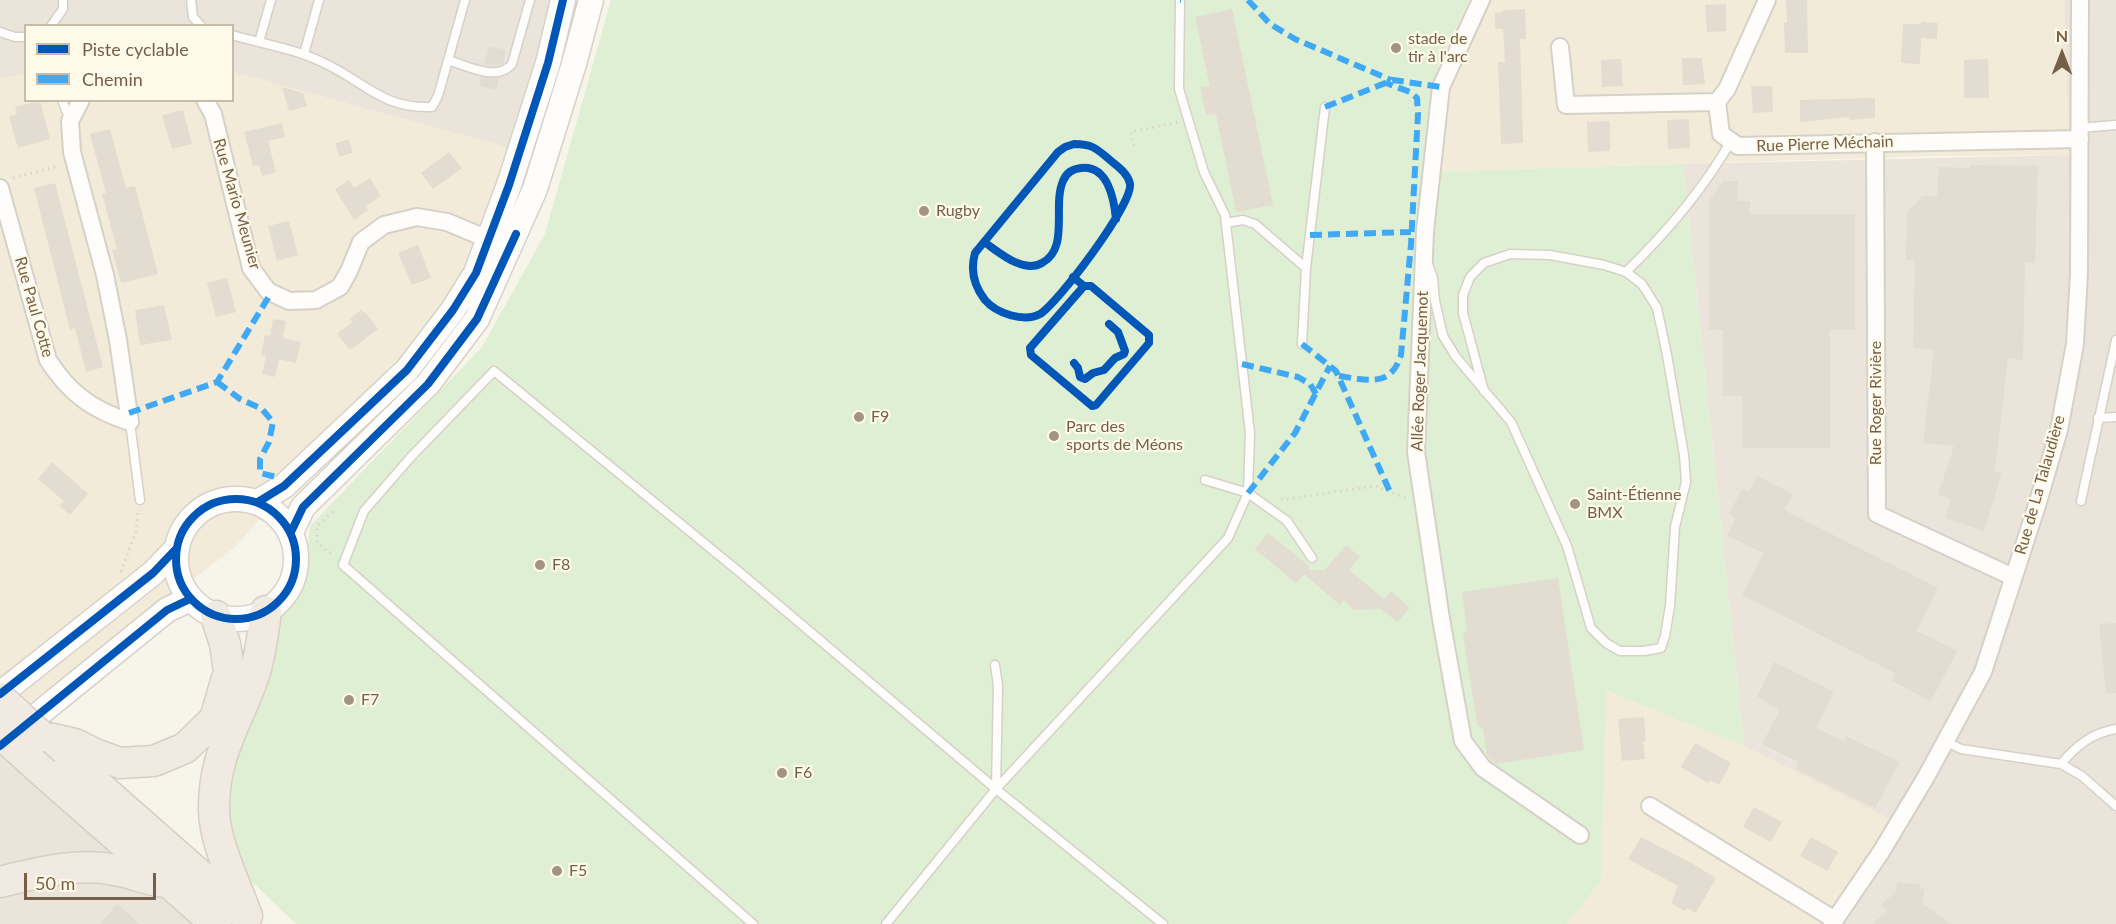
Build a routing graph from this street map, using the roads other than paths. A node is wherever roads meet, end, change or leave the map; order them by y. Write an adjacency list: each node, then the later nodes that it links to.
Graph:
1 (63, 0): 13 (lane)
2 (191, 0): 14 (lane)
3 (271, 0): 18 (lane)
4 (320, 0): 20 (lane)
5 (465, 0): 21 (lane)
6 (530, 0): 21 (lane)
7 (562, 0): 34 (main road)
8 (591, 0): 49 (main road)
9 (1180, 0): 33 (lane)
10 (1481, 0): 35 (street, Allée Roger Jacquemot)
11 (1767, 0): 25 (street)
12 (2080, 0): 29 (street, Rue de La Talaudière)
13 (52, 24)
14 (199, 24)
15 (0, 32): 17 (lane)
16 (234, 36): 18 (lane)
17 (24, 37)
18 (259, 42): 20 (lane)
19 (1560, 47): 25 (street)
20 (304, 54): 21 (lane)
21 (448, 60)
22 (63, 102): 27 (lane)
23 (80, 102): 27 (street)
24 (207, 102): 34 (street, Rue Mario Meunier)
25 (1717, 102): 30 (street)
26 (1325, 107): 36 (lane)
27 (70, 121): 43 (street)
28 (2116, 125): 29 (lane)
29 (2080, 134): 31 (street, Rue Pierre Méchain); 52 (street, Rue de La Talaudière)
30 (1731, 141): 31 (street, Rue Pierre Méchain); 37 (lane)
31 (1875, 142): 52 (street, Rue Roger Rivière)
32 (5, 183): 43 (street, Rue Paul Cotte)
33 (1226, 222): 36 (lane); 45 (lane)
34 (490, 240): 48 (main road)
35 (1424, 255): 40 (lane); 68 (street, Allée Roger Jacquemot)
36 (1306, 268): 39 (lane)
37 (1626, 272): 40 (lane); 40 (lane)
38 (2116, 340): 42 (lane)
39 (1302, 344)
40 (1484, 391)
41 (2116, 417): 42 (lane)
42 (2098, 418): 47 (lane)
43 (130, 422): 46 (lane)
44 (1204, 480): 45 (lane)
45 (1248, 493): 51 (lane); 65 (lane)
46 (140, 500)
47 (2081, 501)
48 (258, 502): 49 (main road); 50 (main road)
49 (291, 532): 54 (main road)
50 (176, 549): 53 (main road); 57 (main road)
51 (1312, 558)
52 (2013, 577): 61 (street, Rue de La Talaudière)
53 (190, 599): 55 (main road); 62 (main road)
54 (266, 611): 55 (main road); 71 (highway)
55 (216, 616): 63 (highway)
56 (995, 665): 65 (lane)
57 (0, 694)
58 (0, 698): 63 (highway, bridge)
59 (2116, 729): 64 (lane)
60 (0, 733): 63 (highway, bridge)
61 (1945, 741): 64 (lane); 72 (street, Rue de La Talaudière)
62 (0, 746)
63 (68, 761): 70 (highway); 71 (highway)
64 (2061, 764): 67 (lane)
65 (996, 789): 74 (lane); 75 (lane); 76 (lane)
66 (1650, 806): 72 (street)
67 (2116, 806)
68 (1580, 835)
69 (0, 882): 70 (highway)
70 (169, 883): 73 (highway)
71 (252, 920)
72 (1833, 922)
73 (216, 924)
74 (753, 924)
75 (886, 924)
76 (1163, 924)

